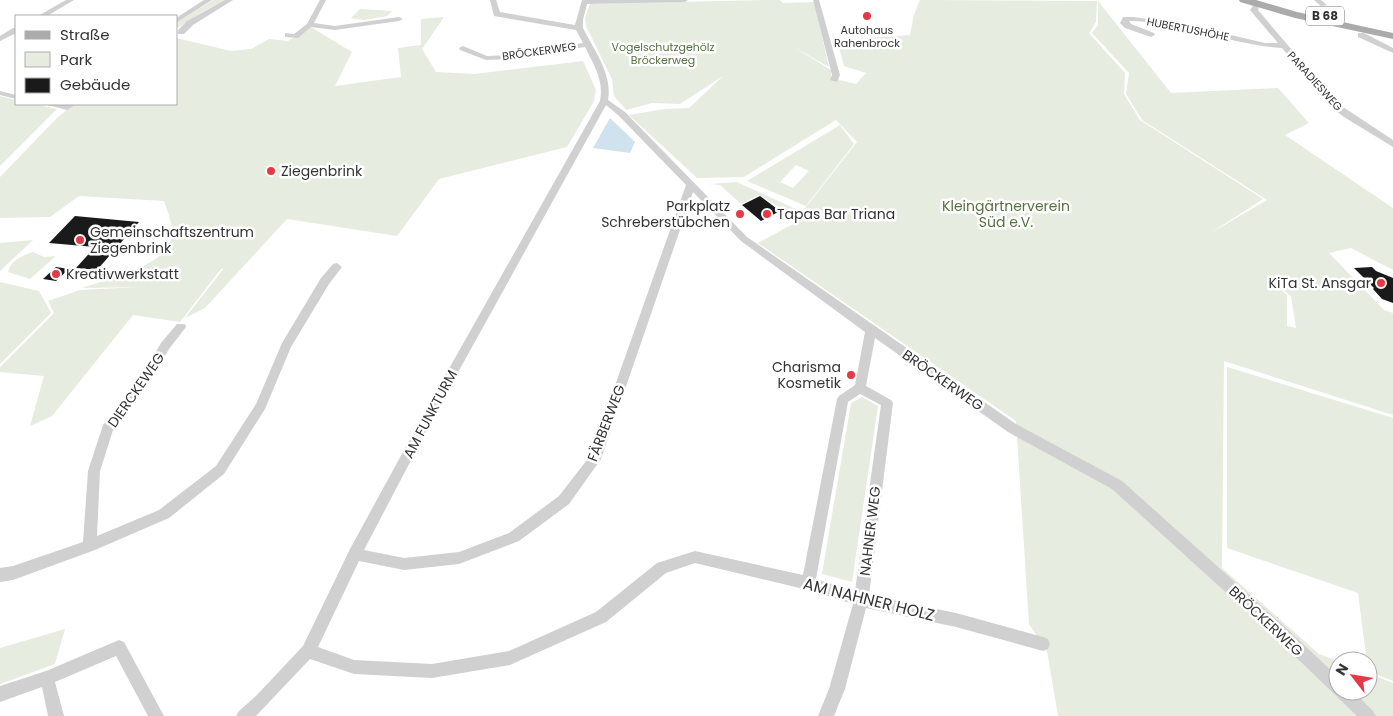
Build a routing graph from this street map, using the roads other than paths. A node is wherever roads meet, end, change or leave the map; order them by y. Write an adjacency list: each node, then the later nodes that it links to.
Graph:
1 (71, 0): 13 (street)
2 (210, 0): 15 (street)
3 (230, 0): 20 (street)
4 (323, 0): 16 (street)
5 (493, 0): 17 (street)
6 (685, 0): 10 (street)
7 (816, 0): 30 (street)
8 (1244, 0): 11 (main road, B 68)
9 (1317, 0): 12 (street)
10 (585, 1): 17 (street, BRÖCKERWEG)
11 (1257, 2): 19 (main road, B 68); 24 (main road, B 68); 27 (street, PARADIESWEG)
12 (1323, 5)
13 (44, 15)
14 (399, 19): 16 (street)
15 (178, 20)
16 (310, 24): 21 (street)
17 (579, 28): 26 (street, BRÖCKERWEG)
18 (15, 31): 25 (street)
19 (1393, 31)
20 (181, 32)
21 (288, 35)
22 (1152, 35): 27 (street, HUBERTUSHÖHE)
23 (1361, 36): 29 (street)
24 (1393, 36)
25 (0, 39)
26 (587, 44): 28 (street, BRÖCKERWEG); 33 (street, BRÖCKERWEG)
27 (1284, 46): 34 (street, PARADIESWEG)
28 (463, 48)
29 (1393, 51)
30 (834, 80)
31 (0, 94): 32 (street)
32 (15, 97)
33 (604, 102): 35 (street, BRÖCKERWEG); 41 (street, AM FUNKTURM)
34 (1393, 144)
35 (691, 183): 38 (street, BRÖCKERWEG); 41 (street, FÄRBERWEG)
36 (337, 267): 40 (street)
37 (181, 327): 40 (street, DIERCKEWEG)
38 (871, 330): 39 (street); 48 (street, BRÖCKERWEG)
39 (860, 388): 43 (street); 44 (street, NAHNER WEG)
40 (90, 546): 42 (street)
41 (355, 554): 46 (street, AM FUNKTURM)
42 (0, 575)
43 (808, 583): 44 (street, AM NAHNER HOLZ); 46 (street, AM NAHNER HOLZ)
44 (861, 600): 45 (street, AM NAHNER HOLZ); 54 (street, NAHNER WEG)
45 (1043, 644)
46 (308, 651): 53 (street, AM FUNKTURM)
47 (46, 678): 49 (street); 51 (street); 52 (street)
48 (1328, 678)
49 (0, 694)
50 (1352, 701): 55 (street)
51 (56, 716)
52 (156, 716)
53 (244, 716)
54 (826, 716)
55 (1368, 716)

